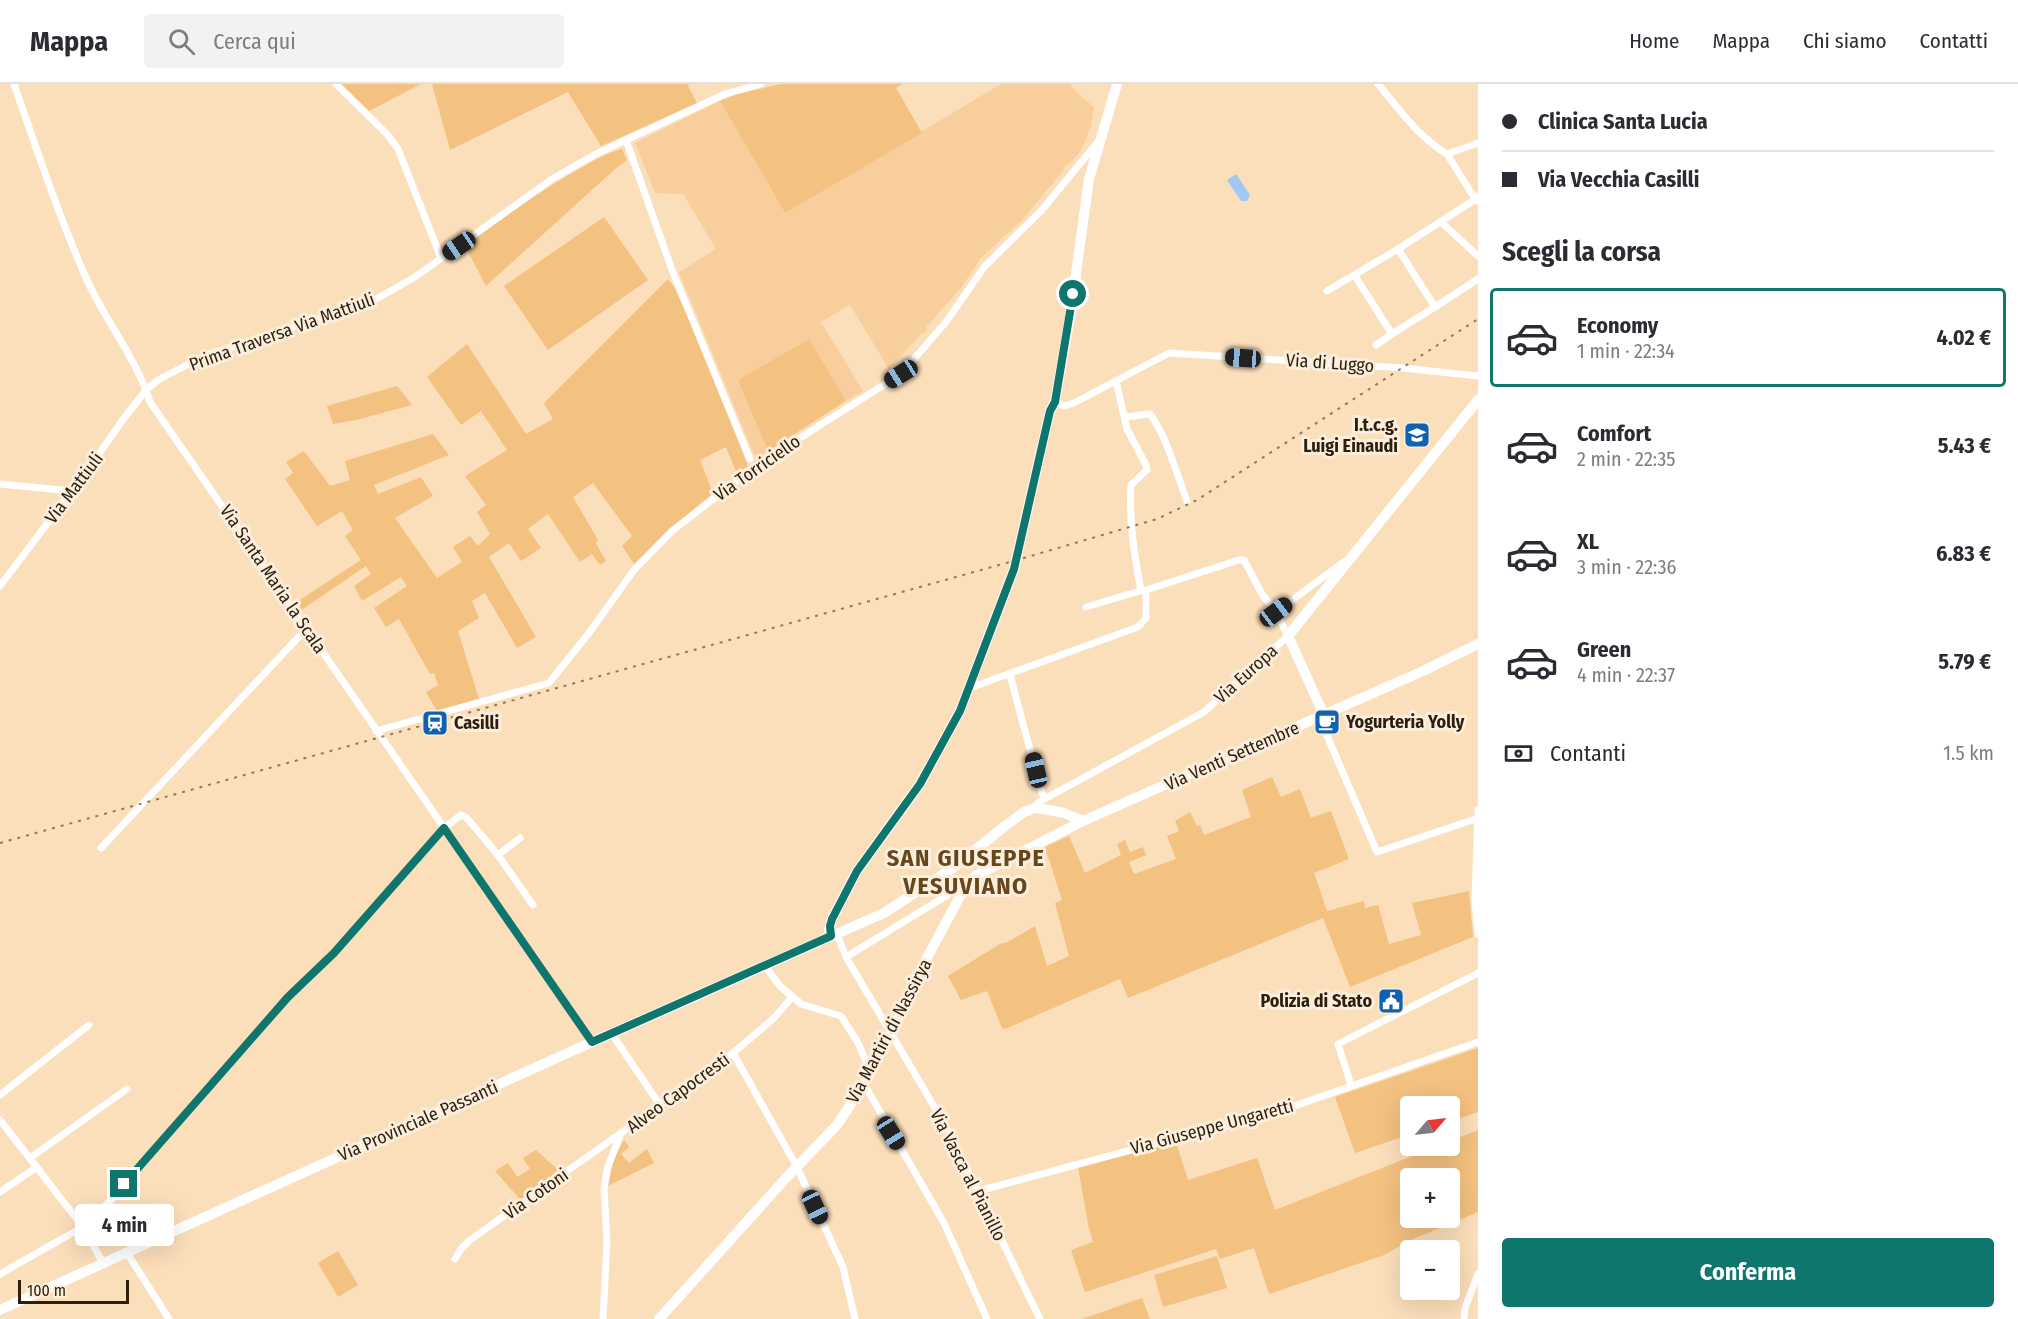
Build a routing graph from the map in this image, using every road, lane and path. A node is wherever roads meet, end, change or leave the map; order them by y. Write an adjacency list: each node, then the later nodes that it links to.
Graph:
1 (14, 84): 23 (street, Via Santa Maria la Scala)
2 (336, 84): 14 (street)
3 (762, 84): 7 (street, Prima Traversa Via Mattiuli)
4 (1117, 84): 6 (main road)
5 (1378, 84): 9 (street)
6 (1101, 139): 25 (main road); 42 (street, Via Torriciello)
7 (626, 140): 14 (street, Prima Traversa Via Mattiuli); 27 (street, Via Torriciello)
8 (1478, 143): 9 (street)
9 (1447, 154): 10 (street)
10 (1477, 199): 11 (street)
11 (1441, 222): 12 (street); 13 (street)
12 (1398, 249): 15 (street); 18 (street)
13 (1478, 256)
14 (441, 258): 23 (street, Prima Traversa Via Mattiuli)
15 (1355, 276): 17 (street); 19 (street)
16 (1478, 279): 18 (street)
17 (1327, 291)
18 (1434, 307): 19 (street)
19 (1392, 334): 20 (street)
20 (1376, 345)
21 (1478, 376): 22 (street, Via di Luggo)
22 (1116, 381): 25 (street, Via di Luggo); 26 (street)
23 (146, 390): 29 (street, Via Mattiuli); 36 (street, Via Santa Maria la Scala)
24 (1478, 400): 31 (main road, Via Europa)
25 (1055, 402): 40 (main road)
26 (1125, 417): 30 (street); 33 (street)
27 (750, 459)
28 (0, 484): 29 (street)
29 (72, 491): 32 (street, Via Mattiuli)
30 (1187, 501)
31 (1354, 554): 35 (street); 37 (main road, Via Europa)
32 (0, 586)
33 (1144, 590): 34 (street); 35 (street); 39 (street)
34 (1086, 608)
35 (1276, 612): 37 (street)
36 (306, 629): 42 (street, Via Santa Maria la Scala); 51 (street)
37 (1288, 636): 41 (main road); 43 (street, Via Europa)
38 (1478, 644): 41 (main road, Via Venti Settembre)
39 (1010, 675): 40 (street); 43 (street)
40 (968, 689): 56 (main road)
41 (1321, 716): 46 (street); 47 (main road, Via Venti Settembre)
42 (376, 731): 48 (street, Via Santa Maria la Scala)
43 (1044, 799): 44 (street, Via Europa)
44 (1035, 808): 47 (main road); 56 (main road, Via Provinciale Passanti)
45 (1478, 810): 46 (street)
46 (1478, 818): 50 (street)
47 (1083, 821): 53 (main road, Via Martiri di Nassirya)
48 (444, 828): 52 (street); 64 (street, Via Santa Maria la Scala); 82 (street)
49 (520, 838): 52 (street)
50 (1477, 841): 55 (street)
51 (101, 848)
52 (498, 855): 54 (street)
53 (965, 887): 57 (street); 63 (main road, Via Martiri di Nassirya)
54 (533, 905)
55 (1478, 934)
56 (834, 935): 57 (street, Via Vasca al Pianillo); 58 (main road, Via Provinciale Passanti)
57 (846, 957): 63 (street, Via Vasca al Pianillo)
58 (765, 966): 60 (street); 62 (main road, Via Provinciale Passanti)
59 (1478, 973): 69 (street)
60 (792, 997): 66 (street, Alveo Capocresti); 67 (street)
61 (89, 1025): 71 (street)
62 (612, 1034): 64 (main road, Via Provinciale Passanti); 72 (street)
63 (891, 1034): 67 (main road, Via Martiri di Nassirya); 80 (street, Via Vasca al Pianillo)
64 (592, 1042): 83 (main road, Via Provinciale Passanti)
65 (1478, 1042): 69 (street, Via Giuseppe Ungaretti)
66 (733, 1053): 72 (street, Alveo Capocresti); 79 (street)
67 (870, 1071): 68 (main road, Via Martiri di Nassirya)
68 (864, 1084): 79 (main road, Via Martiri di Nassirya); 93 (street)
69 (1352, 1085): 80 (street, Via Giuseppe Ungaretti)
70 (127, 1089): 77 (street)
71 (0, 1095)
72 (660, 1105): 75 (street, Alveo Capocresti)
73 (0, 1120): 74 (street)
74 (9, 1131): 76 (street); 77 (street)
75 (621, 1133): 84 (street, Via Cotoni); 90 (street, Alveo Capocresti)
76 (0, 1137)
77 (30, 1158): 78 (street)
78 (37, 1167): 81 (street); 82 (street)
79 (797, 1167): 91 (main road, Via Martiri di Nassirya); 92 (street)
80 (978, 1191): 94 (street, Via Vasca al Pianillo)
81 (0, 1192)
82 (83, 1227): 85 (street); 87 (street)
83 (126, 1253): 85 (main road, Via Provinciale Passanti); 89 (street)
84 (455, 1259)
85 (103, 1263): 88 (main road, Via Provinciale Passanti)
86 (1478, 1274): 95 (street)
87 (0, 1275)
88 (0, 1310)
89 (165, 1318)
90 (603, 1319)
91 (659, 1319)
92 (855, 1319)
93 (987, 1319)
94 (1040, 1319)
95 (1464, 1319)

